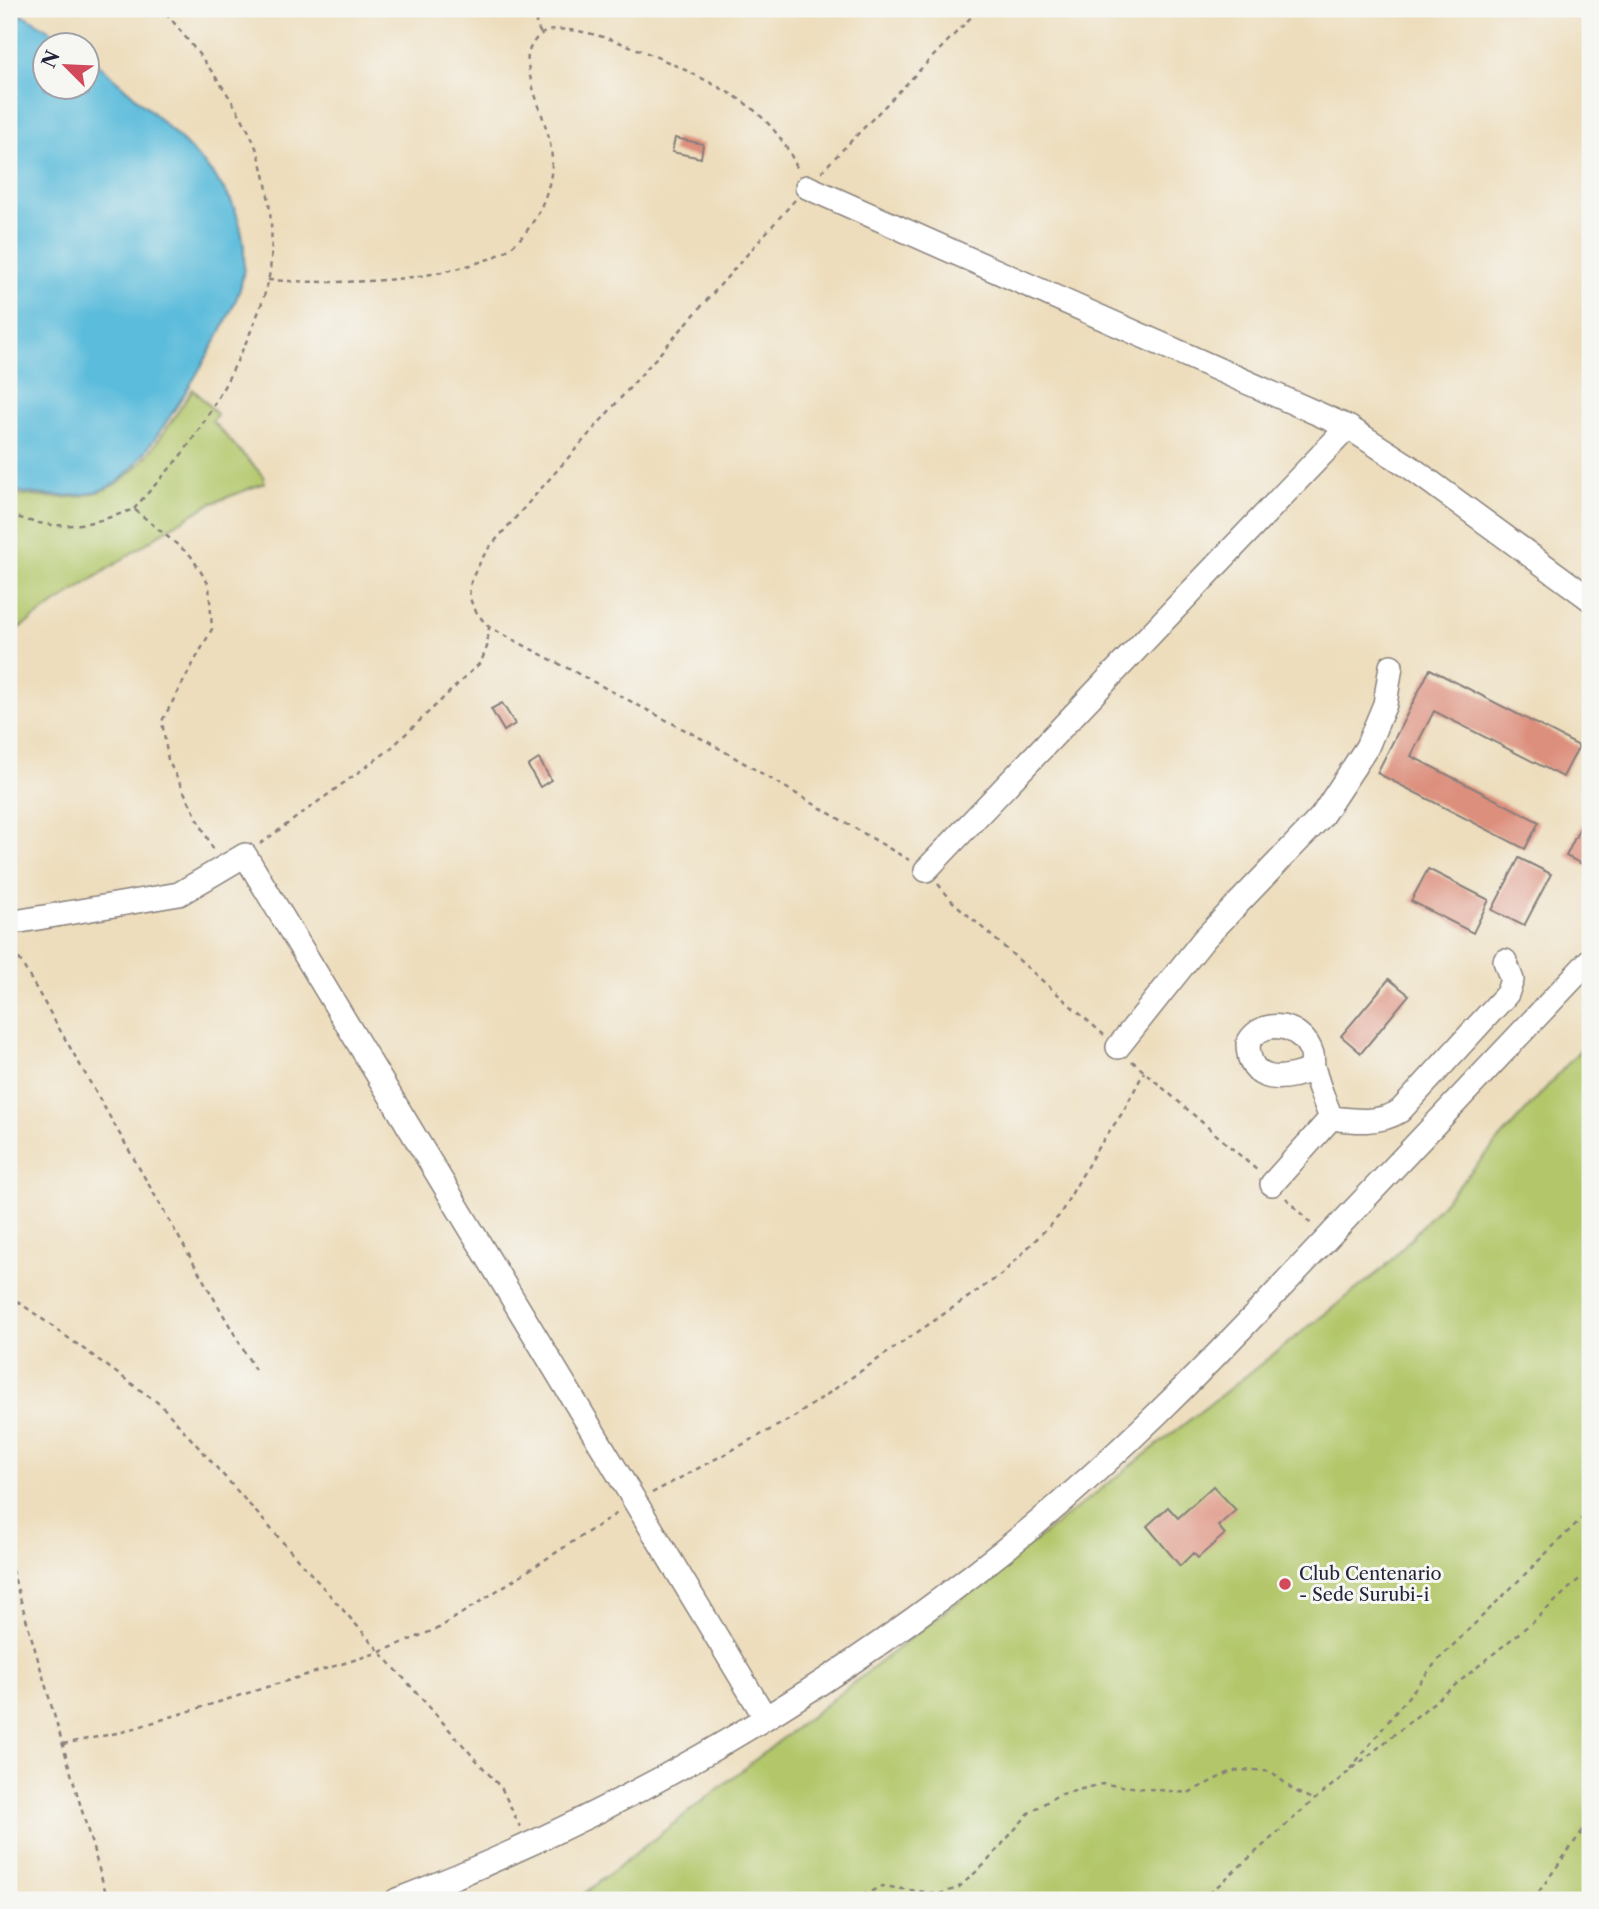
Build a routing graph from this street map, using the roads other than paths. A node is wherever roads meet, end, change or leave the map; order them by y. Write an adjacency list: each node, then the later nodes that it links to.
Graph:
1 (807, 187): 2 (street)
2 (1348, 427): 3 (street); 5 (street)
3 (1590, 599)
4 (1391, 666): 9 (street)
5 (926, 870)
6 (9, 923): 13 (street)
7 (1590, 960): 13 (street)
8 (1506, 961): 11 (street)
9 (1118, 1047)
10 (1313, 1069): 11 (street)
11 (1331, 1118): 12 (street)
12 (1272, 1184)
13 (765, 1717): 14 (street)
14 (397, 1900)

